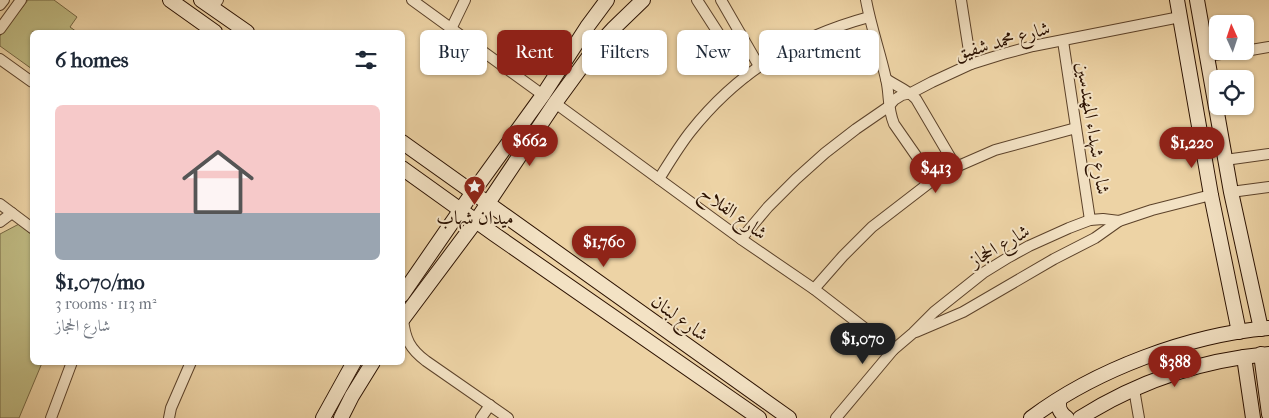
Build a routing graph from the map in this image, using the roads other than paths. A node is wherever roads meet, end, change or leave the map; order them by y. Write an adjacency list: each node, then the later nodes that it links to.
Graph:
1 (4, 0): 15 (street)
2 (21, 0): 18 (street)
3 (170, 0): 20 (street)
4 (412, 0): 19 (street)
5 (464, 0): 19 (street)
6 (643, 0): 35 (street)
7 (697, 0): 30 (street)
8 (721, 0): 29 (street)
9 (866, 0): 16 (street)
10 (961, 0): 28 (street)
11 (1177, 0): 17 (street)
12 (1197, 0): 26 (street)
13 (605, 1): 34 (street)
14 (211, 3): 21 (street)
15 (0, 5)
16 (869, 17): 22 (street); 31 (street)
17 (1180, 17): 23 (street, شارع محمد شفيق); 48 (street)
18 (0, 29)
19 (451, 29): 34 (street)
20 (212, 30)
21 (245, 30)
22 (829, 30)
23 (1063, 41): 28 (street, شارع محمد شفيق); 37 (street, شارع شهداء المهندسين)
24 (1269, 48): 25 (street)
25 (1254, 50)
26 (1207, 56): 40 (street)
27 (0, 59): 32 (street)
28 (971, 64): 33 (street, شارع محمد شفيق)
29 (759, 66): 30 (street)
30 (746, 76): 43 (street)
31 (886, 79): 33 (street); 36 (street)
32 (30, 81)
33 (911, 93): 36 (street, شارع محمد شفيق); 41 (street)
34 (542, 95): 46 (street)
35 (555, 103): 43 (street, شارع الفلاح); 49 (street)
36 (888, 107): 44 (street); 60 (street, شارع محمد شفيق)
37 (1076, 128): 41 (street); 54 (street, شارع شهداء المهندسين)
38 (405, 144): 46 (street, شارع لبنان)
39 (1269, 154): 40 (street)
40 (1225, 160): 47 (street)
41 (956, 167): 44 (street)
42 (405, 170): 51 (street, شارع لبنان)
43 (659, 179): 60 (street, شارع الفلاح)
44 (934, 180): 61 (street)
45 (1269, 187): 47 (street)
46 (473, 192): 49 (street, شارع لبنان); 51 (street)
47 (1231, 192): 64 (street)
48 (1211, 195): 56 (street, شارع الحجاز); 65 (street)
49 (488, 203): 53 (street, شارع لبنان); 55 (street)
50 (0, 204): 52 (street)
51 (461, 210): 55 (street, شارع لبنان); 62 (street)
52 (12, 213): 57 (street); 58 (street)
53 (506, 216): 59 (street); 86 (street, شارع لبنان)
54 (1090, 220): 56 (street, شارع الحجاز); 66 (street, شارع الحجاز)
55 (476, 221): 59 (street, شارع لبنان); 63 (street)
56 (1119, 221): 66 (street, شارع الحجاز)
57 (0, 222)
58 (30, 226)
59 (494, 234): 85 (street, شارع لبنان)
60 (742, 239): 61 (street, شارع الفلاح)
61 (814, 289): 68 (street, شارع الفلاح)
62 (405, 291)
63 (405, 317)
64 (1265, 329): 65 (street)
65 (1238, 332): 76 (street)
66 (913, 333): 68 (street, شارع الحجاز)
67 (405, 334): 77 (street)
68 (893, 350): 87 (street, شارع الحجاز)
69 (1265, 354): 70 (street); 78 (street)
70 (1244, 357): 75 (street); 92 (street)
71 (71, 365): 79 (street)
72 (190, 365): 80 (street)
73 (352, 365): 81 (street)
74 (371, 365): 82 (street)
75 (1134, 389): 90 (street); 91 (street)
76 (1060, 399): 88 (street); 89 (street)
77 (490, 405): 83 (street); 84 (street)
78 (1269, 414)
79 (50, 418)
80 (169, 418)
81 (323, 418)
82 (341, 418)
83 (481, 418)
84 (508, 418)
85 (759, 418)
86 (788, 418)
87 (836, 418)
88 (1031, 418)
89 (1067, 418)
90 (1080, 418)
91 (1139, 418)
92 (1253, 418)

